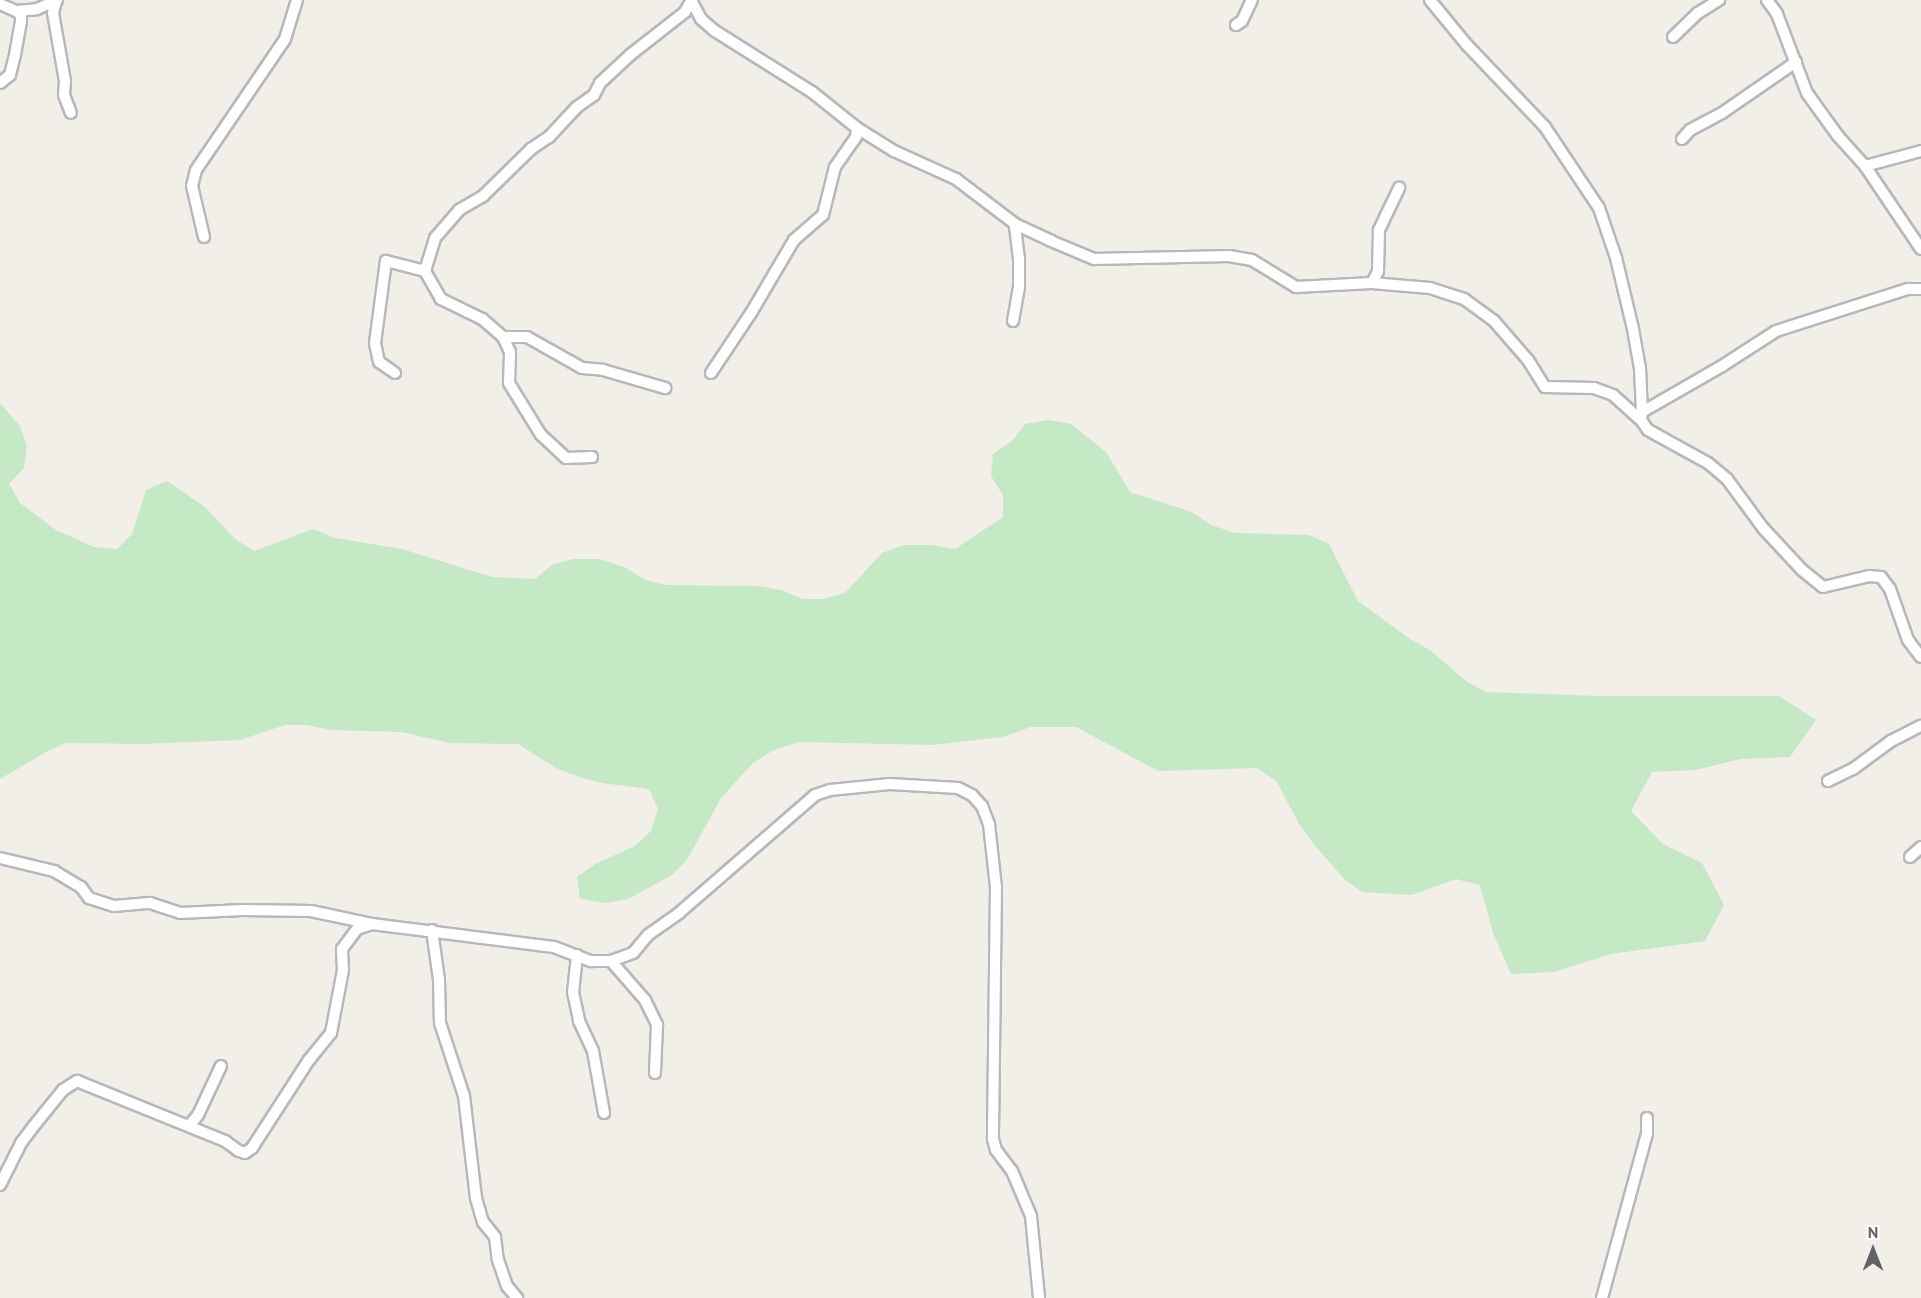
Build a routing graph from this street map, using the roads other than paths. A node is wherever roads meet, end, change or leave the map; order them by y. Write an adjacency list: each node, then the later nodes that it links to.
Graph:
1 (56, 0): 9 (street); 14 (street)
2 (297, 0): 21 (street)
3 (691, 0): 15 (street); 23 (street)
4 (1252, 0): 10 (street)
5 (1430, 0): 31 (street)
6 (1719, 0): 11 (street)
7 (1767, 0): 12 (street)
8 (0, 3): 9 (street)
9 (16, 11): 13 (street)
10 (1236, 25)
11 (1673, 37)
12 (1796, 63): 16 (street); 18 (street)
13 (0, 83)
14 (71, 113)
15 (857, 128): 20 (street); 29 (street)
16 (1682, 139)
17 (1921, 151): 18 (street)
18 (1865, 166): 22 (street)
19 (1400, 188): 24 (street)
20 (1015, 224): 24 (street); 26 (street)
21 (204, 237)
22 (1921, 249)
23 (425, 271): 27 (street); 28 (street)
24 (1372, 283): 31 (street)
25 (1921, 289): 31 (street)
26 (1013, 321)
27 (504, 337): 30 (street); 32 (street)
28 (395, 373)
29 (711, 373)
30 (665, 388)
31 (1641, 416): 33 (street)
32 (592, 457)
33 (1921, 657)
34 (1921, 726): 35 (street)
35 (1828, 780)
36 (1921, 847): 37 (street)
37 (1910, 857)
38 (0, 858): 39 (street)
39 (372, 924): 40 (street); 47 (street)
40 (432, 930): 41 (street); 49 (street)
41 (577, 955): 42 (street); 45 (street)
42 (611, 962): 44 (street); 50 (street)
43 (221, 1066): 47 (street)
44 (655, 1073)
45 (603, 1113)
46 (1647, 1118): 51 (street)
47 (189, 1126): 48 (street)
48 (0, 1185)
49 (518, 1298)
50 (1039, 1298)
51 (1602, 1298)

